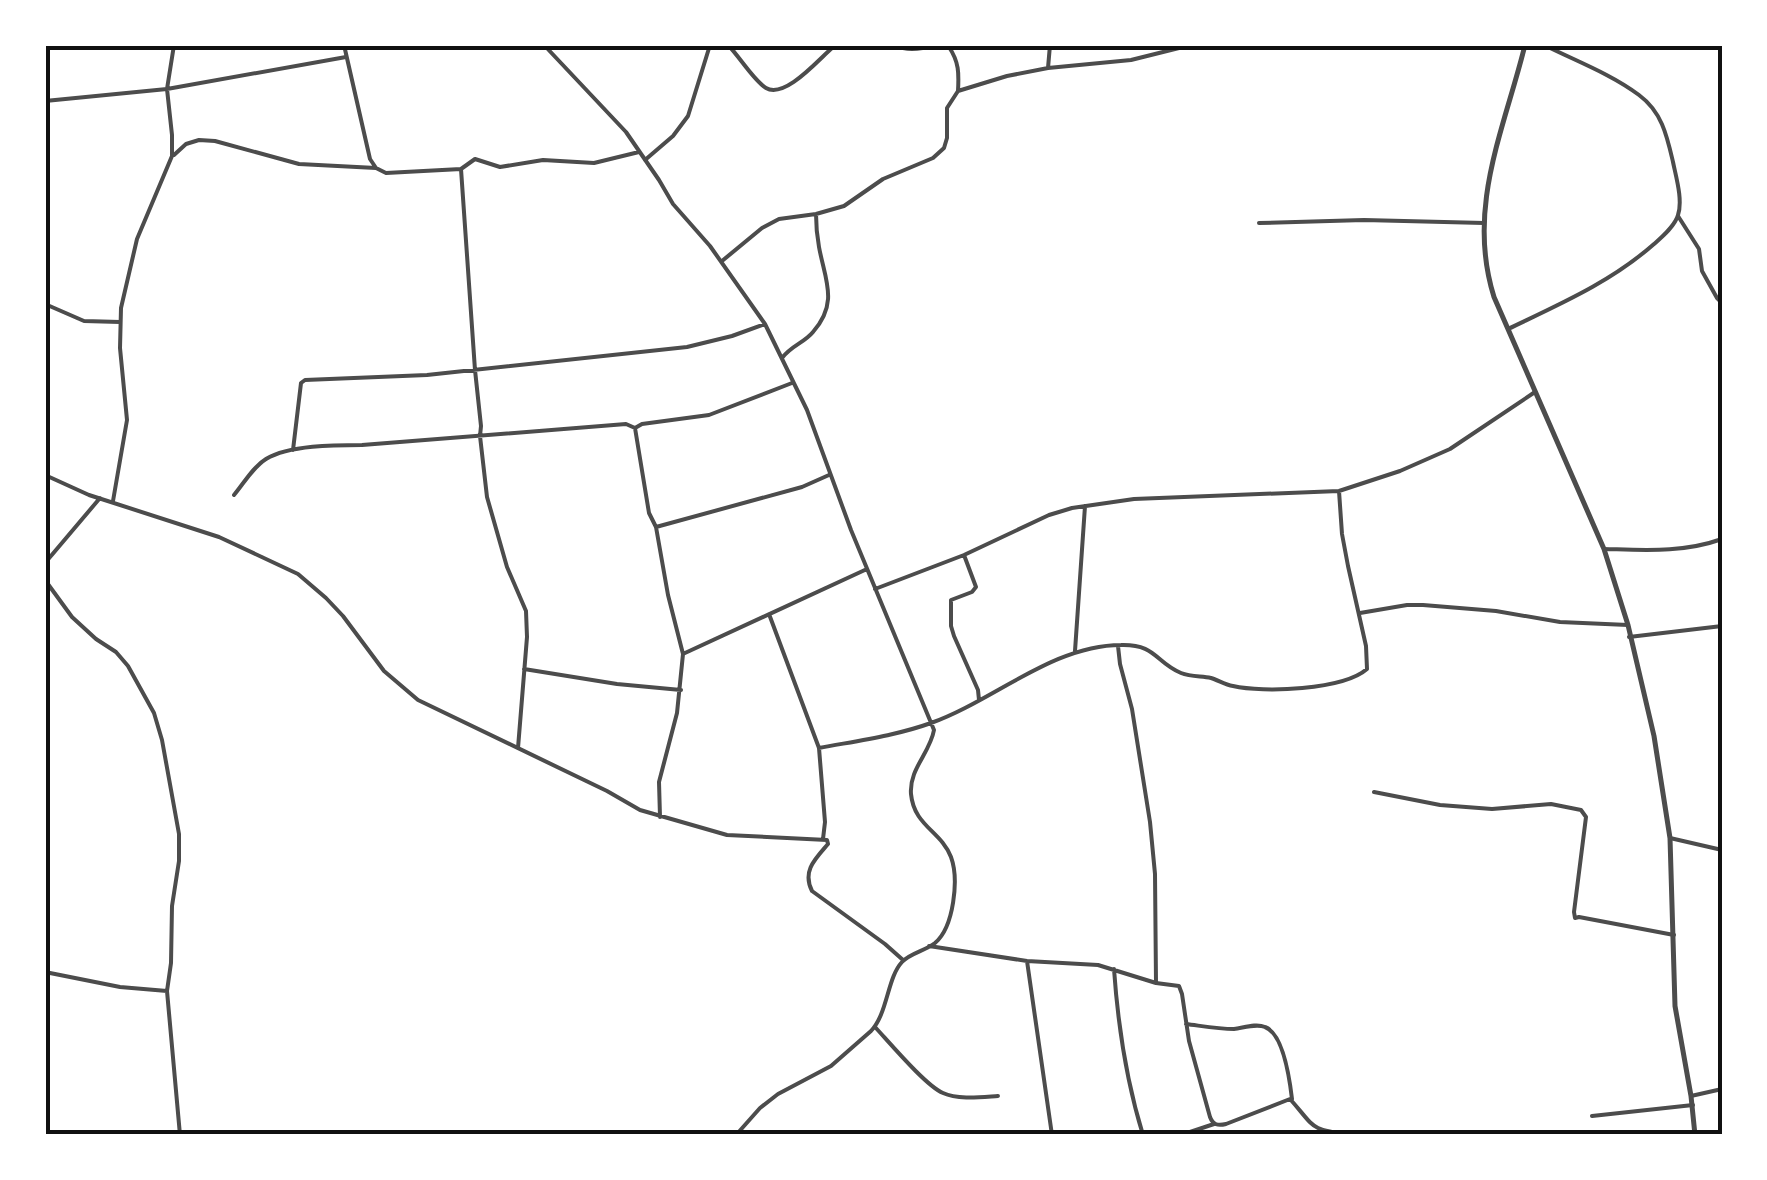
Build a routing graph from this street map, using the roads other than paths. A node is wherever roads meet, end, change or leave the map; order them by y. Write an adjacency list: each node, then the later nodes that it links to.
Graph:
1 (174, 45): 15 (street)
2 (344, 45): 13 (street)
3 (544, 45): 18 (street)
4 (710, 45): 20 (street)
5 (728, 45): 12 (street)
6 (896, 45): 7 (street)
7 (938, 45): 16 (street)
8 (1050, 45): 14 (street)
9 (1191, 45): 14 (street)
10 (1526, 45): 26 (street)
11 (1544, 45): 24 (street)
12 (832, 48)
13 (346, 57): 15 (street); 21 (street)
14 (1048, 68): 16 (street)
15 (166, 89): 17 (street); 19 (street)
16 (958, 91): 23 (street)
17 (45, 101)
18 (639, 152): 20 (street); 22 (street)
19 (172, 156): 21 (street); 30 (street)
20 (644, 160): 27 (street)
21 (376, 168): 22 (street)
22 (461, 169): 34 (street)
23 (816, 214): 27 (street); 33 (street)
24 (1678, 216): 28 (street); 32 (street)
25 (1259, 223): 26 (street)
26 (1484, 224): 32 (street)
27 (722, 261): 31 (street)
28 (1722, 302)
29 (45, 304): 30 (street)
30 (120, 322): 45 (street)
31 (765, 324): 33 (street); 34 (street)
32 (1508, 329): 36 (street)
33 (782, 358): 35 (street)
34 (475, 370): 38 (street); 39 (street)
35 (794, 382): 37 (street); 41 (street)
36 (1535, 392): 42 (street); 49 (street)
37 (634, 428): 38 (street); 47 (street)
38 (480, 436): 39 (street); 63 (street)
39 (293, 450): 43 (street)
40 (45, 475): 44 (street)
41 (830, 475): 47 (street); 52 (street)
42 (1339, 490): 46 (street); 55 (street)
43 (234, 495)
44 (100, 498): 45 (street); 51 (street)
45 (113, 501): 67 (street)
46 (1084, 506): 50 (street); 61 (street)
47 (656, 527): 62 (street)
48 (1722, 539): 49 (street)
49 (1604, 549): 57 (street)
50 (964, 556): 54 (street); 65 (street)
51 (45, 563)
52 (867, 569): 54 (street); 56 (street)
53 (45, 580): 81 (street)
54 (875, 589): 66 (street)
55 (1360, 612): 57 (street); 60 (street)
56 (769, 614): 62 (street); 68 (street)
57 (1628, 624): 59 (street)
58 (1722, 626): 59 (street)
59 (1629, 637): 71 (street)
60 (1118, 644): 61 (street); 80 (street)
61 (1075, 652): 65 (street)
62 (684, 654): 64 (street)
63 (524, 668): 64 (street); 67 (street)
64 (681, 690): 70 (street)
65 (979, 700): 66 (street)
66 (932, 723): 68 (street); 75 (street)
67 (518, 748): 70 (street)
68 (819, 748): 72 (street)
69 (1374, 792): 74 (street)
70 (660, 817): 72 (street)
71 (1670, 838): 73 (street); 74 (street)
72 (823, 839): 76 (street)
73 (1722, 850)
74 (1674, 934): 86 (street)
75 (929, 946): 76 (street); 77 (street)
76 (903, 960): 83 (street)
77 (1027, 961): 78 (street); 93 (street)
78 (1114, 969): 80 (street); 94 (street)
79 (45, 972): 81 (street)
80 (1156, 983): 82 (street)
81 (167, 991): 91 (street)
82 (1186, 1024): 87 (street); 90 (street)
83 (875, 1027): 85 (street); 92 (street)
84 (1722, 1089): 86 (street)
85 (998, 1096)
86 (1691, 1096): 88 (street)
87 (1292, 1099): 90 (street); 96 (street)
88 (1692, 1105): 89 (street); 97 (street)
89 (1592, 1116)
90 (1214, 1124): 95 (street)
91 (180, 1135)
92 (736, 1135)
93 (1052, 1135)
94 (1142, 1135)
95 (1181, 1135)
96 (1350, 1135)
97 (1696, 1135)

